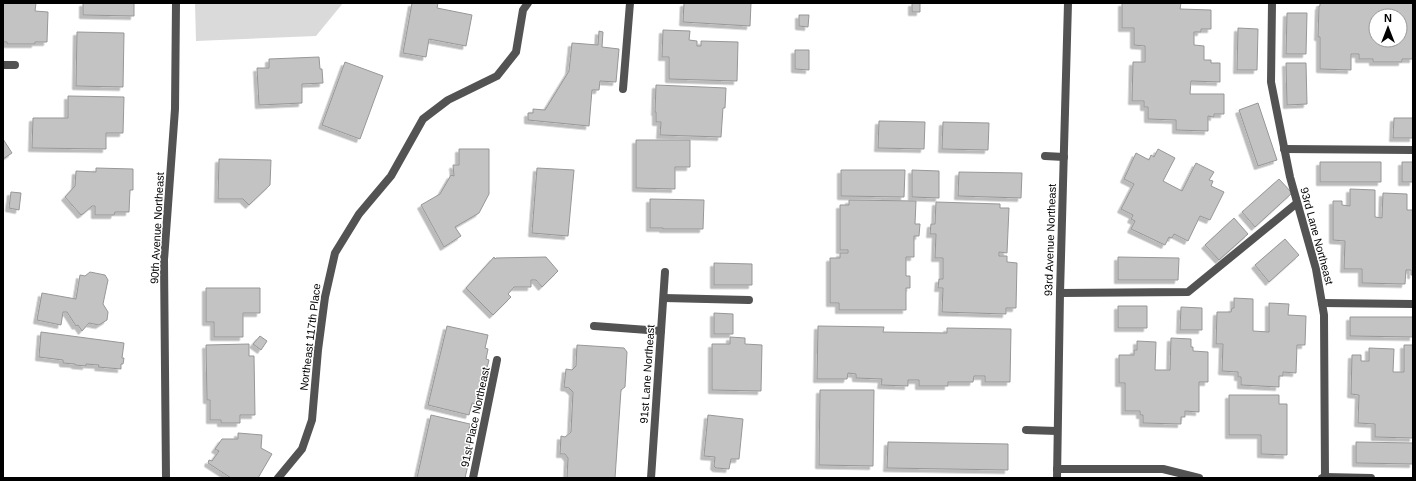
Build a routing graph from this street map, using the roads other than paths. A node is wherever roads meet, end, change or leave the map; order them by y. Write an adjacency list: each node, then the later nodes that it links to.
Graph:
1 (176, 3): 26 (street, 90th Avenue Northeast)
2 (528, 3): 27 (street, Northeast 117th Place)
3 (630, 3): 8 (street)
4 (1068, 3): 12 (street, 93rd Avenue Northeast)
5 (1272, 3): 9 (street, 93rd Lane Northeast)
6 (3, 65): 7 (street)
7 (15, 65)
8 (623, 89)
9 (1284, 148): 10 (street); 13 (street, 93rd Lane Northeast)
10 (1413, 150)
11 (1045, 156): 12 (street)
12 (1064, 157): 15 (street, 93rd Avenue Northeast)
13 (1297, 203): 15 (street); 18 (street, 93rd Lane Northeast)
14 (665, 272): 16 (street, 91st Lane Northeast)
15 (1060, 293): 24 (street, 93rd Avenue Northeast)
16 (664, 298): 17 (street); 21 (street, 91st Lane Northeast)
17 (749, 300)
18 (1322, 303): 19 (street); 32 (street, 93rd Lane Northeast)
19 (1413, 304)
20 (594, 326): 21 (street)
21 (661, 331): 29 (street, 91st Lane Northeast)
22 (497, 360): 28 (street, 91st Place Northeast)
23 (1026, 430): 24 (street)
24 (1056, 431): 25 (street, 93rd Avenue Northeast)
25 (1057, 469): 30 (street, 93rd Avenue Northeast); 31 (street)
26 (166, 478)
27 (278, 478)
28 (473, 478)
29 (651, 478)
30 (1057, 478)
31 (1199, 478)
32 (1324, 478): 33 (street)
33 (1371, 478)

